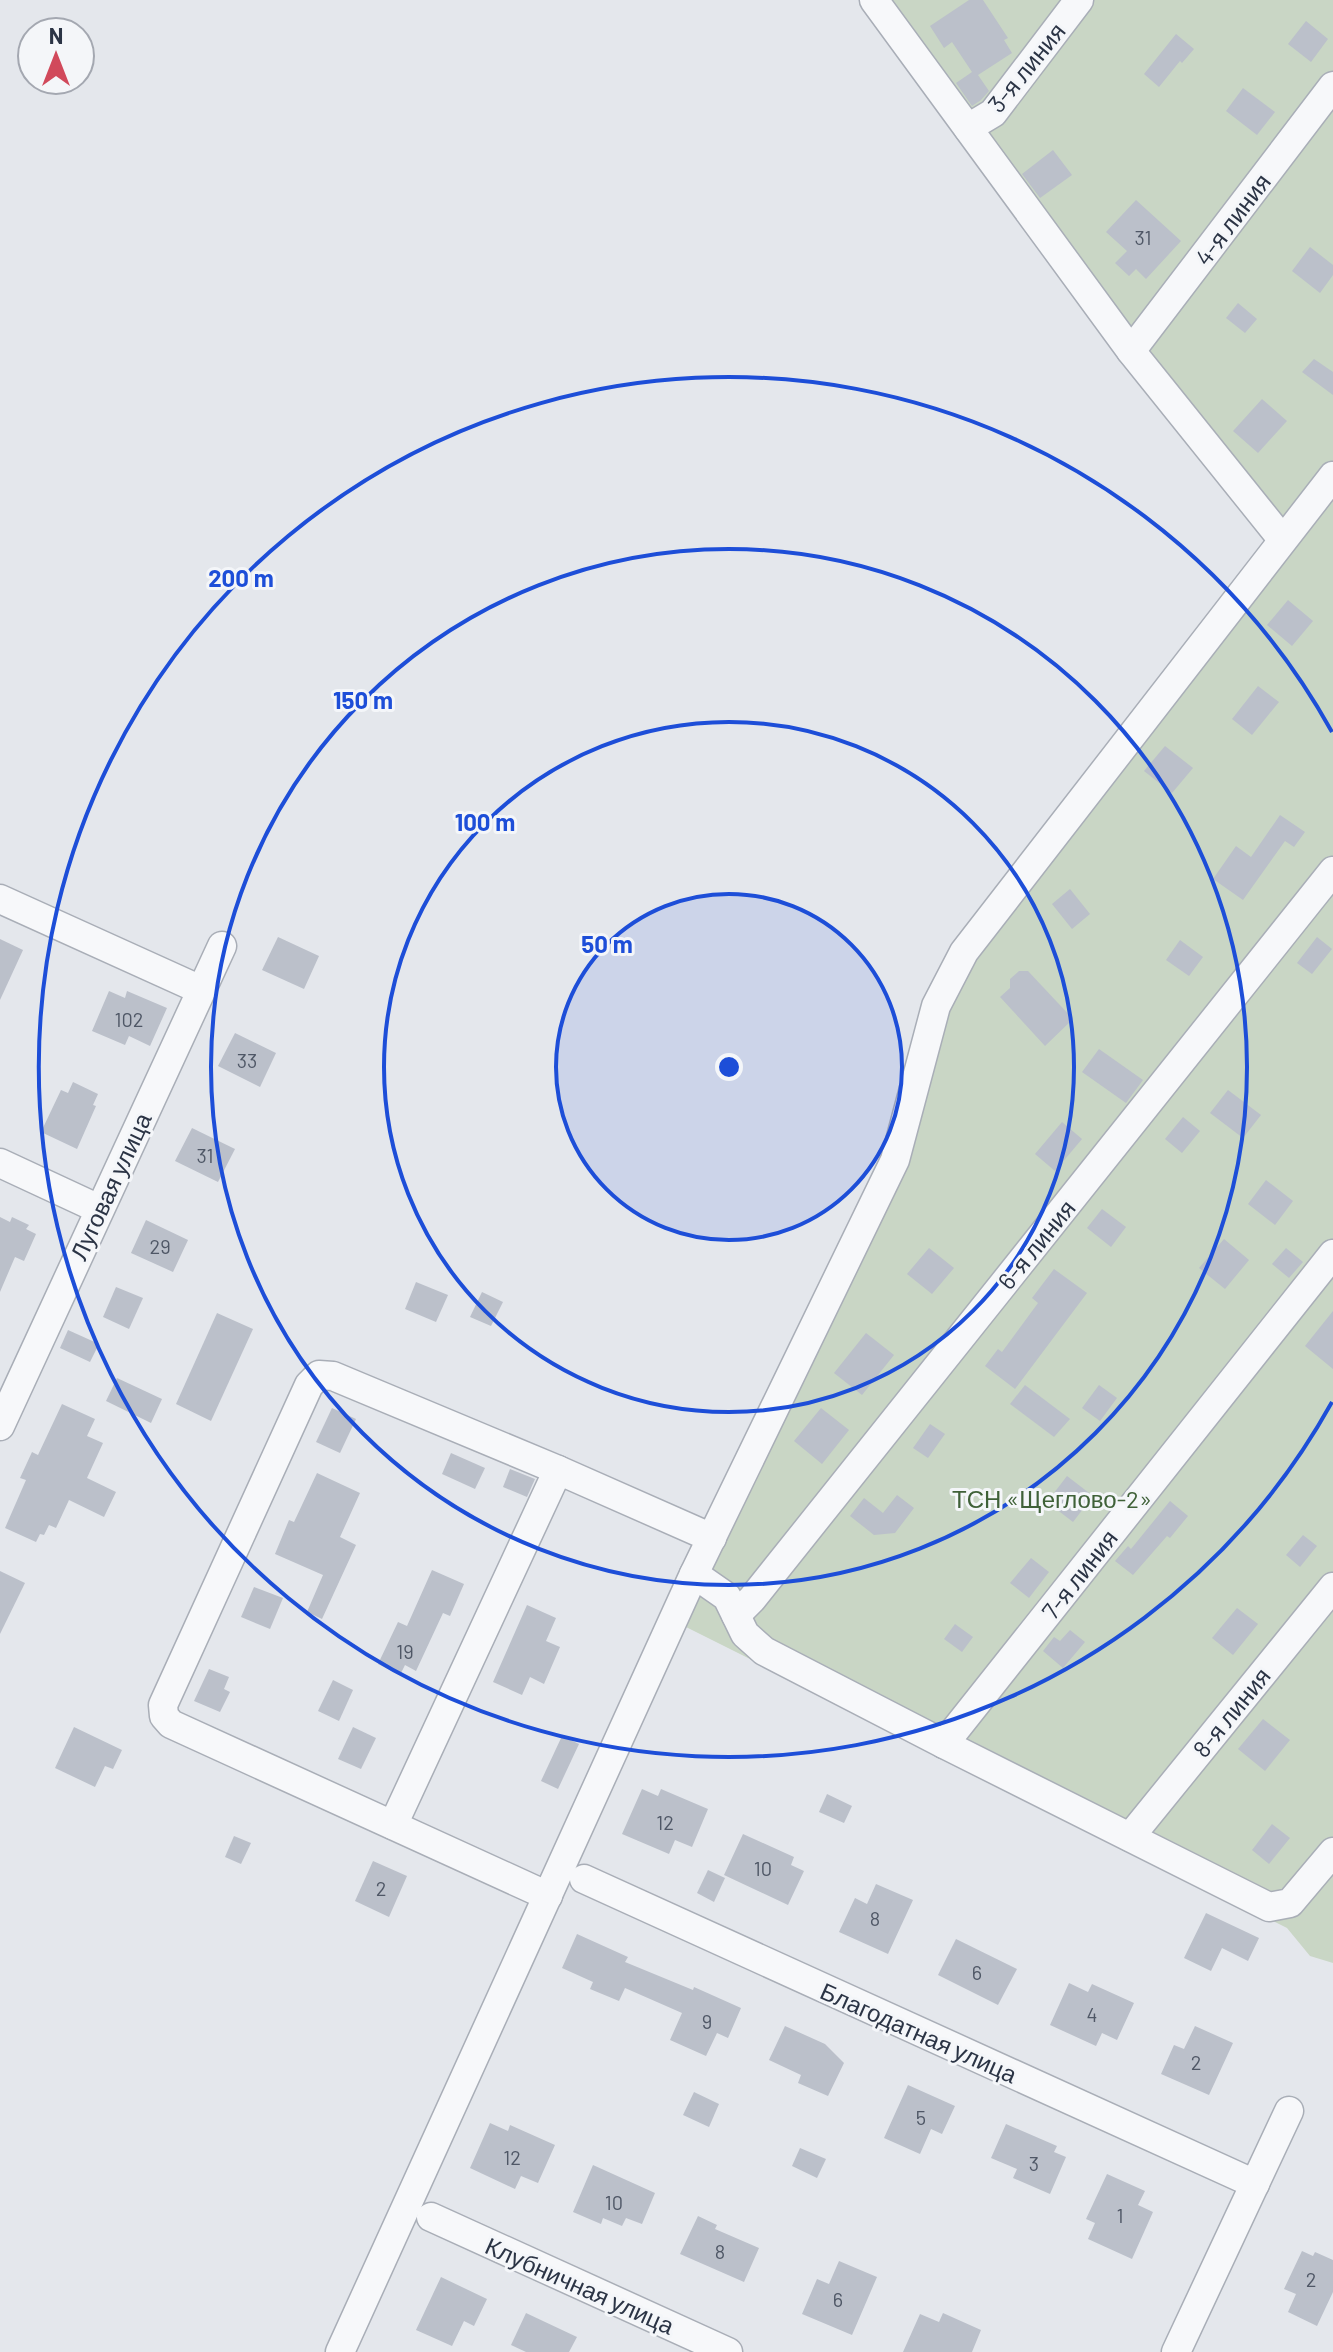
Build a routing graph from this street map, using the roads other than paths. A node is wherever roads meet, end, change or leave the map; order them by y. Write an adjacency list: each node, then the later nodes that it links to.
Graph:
1 (874, 0): 4 (street)
2 (1079, 0): 4 (street, 3-я линия)
3 (1333, 86): 5 (street, 4-я линия)
4 (968, 128): 5 (street)
5 (1131, 351): 7 (street)
6 (1333, 476): 7 (street)
7 (1282, 539): 17 (street)
8 (1333, 871): 20 (street, 6-я линия)
9 (0, 899): 11 (street)
10 (222, 946): 11 (street, Луговая улица)
11 (201, 990): 13 (street, Луговая улица)
12 (0, 1163): 13 (street)
13 (99, 1209): 15 (street, Луговая улица)
14 (1333, 1254): 21 (street, 7-я линия)
15 (0, 1426)
16 (558, 1470): 17 (street); 22 (street); 22 (street)
17 (712, 1538): 18 (street)
18 (694, 1574): 20 (street); 26 (street)
19 (1333, 1587): 23 (street, 8-я линия)
20 (736, 1615): 21 (street)
21 (944, 1744): 23 (street)
22 (393, 1825): 26 (street)
23 (1130, 1837): 24 (street)
24 (1333, 1852)
25 (584, 1879): 28 (street, Благодатная улица)
26 (548, 1896): 30 (street)
27 (1289, 2111): 28 (street)
28 (1255, 2184): 32 (street)
29 (431, 2217): 31 (street, Клубничная улица)
30 (340, 2352)
31 (728, 2352)
32 (1176, 2352)

